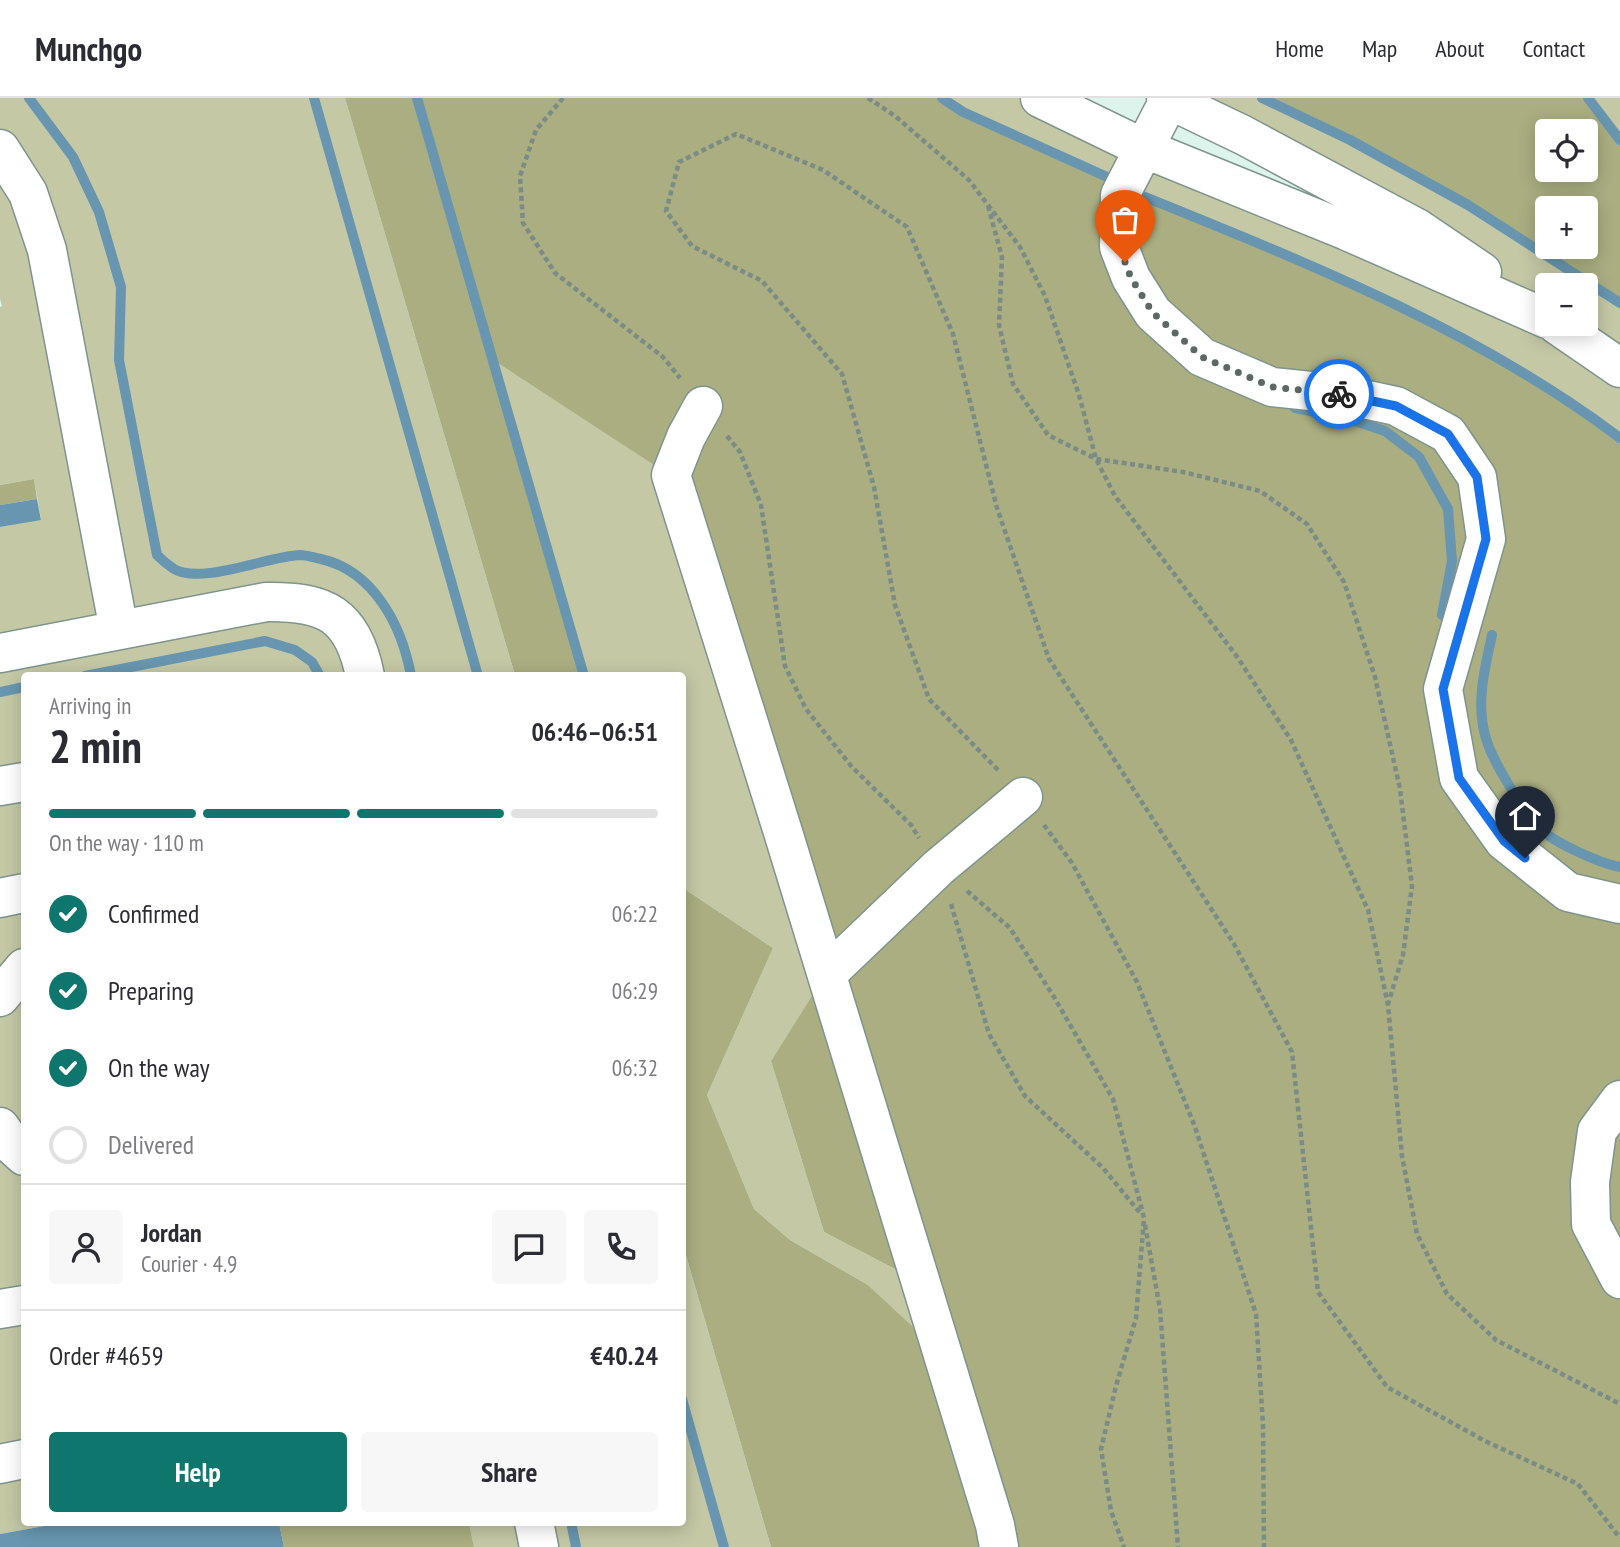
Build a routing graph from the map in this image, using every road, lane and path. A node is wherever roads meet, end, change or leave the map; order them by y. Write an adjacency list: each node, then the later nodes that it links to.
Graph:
1 (867, 98): 6 (path)
2 (1040, 98): 4 (lane)
3 (1168, 98): 4 (lane); 7 (lane)
4 (1143, 148): 8 (lane); 22 (lane)
5 (0, 149): 13 (lane)
6 (988, 203): 12 (path); 12 (path)
7 (1535, 310)
8 (1535, 313)
9 (1573, 336): 10 (lane)
10 (1620, 368)
11 (703, 406): 24 (lane)
12 (1096, 459): 26 (path); 26 (path)
13 (120, 630): 14 (lane); 15 (lane)
14 (0, 653)
15 (364, 672)
16 (21, 782): 17 (lane)
17 (0, 786)
18 (1023, 797): 19 (lane); 36 (path); 41 (path)
19 (939, 867): 24 (lane); 30 (path); 30 (path)
20 (21, 894): 21 (lane)
21 (0, 898)
22 (1620, 904)
23 (21, 972): 25 (lane)
24 (827, 974): 38 (lane)
25 (0, 997)
26 (1388, 1005): 32 (path)
27 (1620, 1100): 31 (lane)
28 (0, 1127): 29 (lane)
29 (21, 1153)
30 (1144, 1218): 39 (path); 40 (path)
31 (1620, 1279)
32 (1620, 1404)
33 (21, 1460): 34 (lane)
34 (0, 1464)
35 (535, 1526): 37 (lane)
36 (1620, 1538)
37 (539, 1547)
38 (999, 1547)
39 (1124, 1547)
40 (1178, 1547)
41 (1264, 1547)

